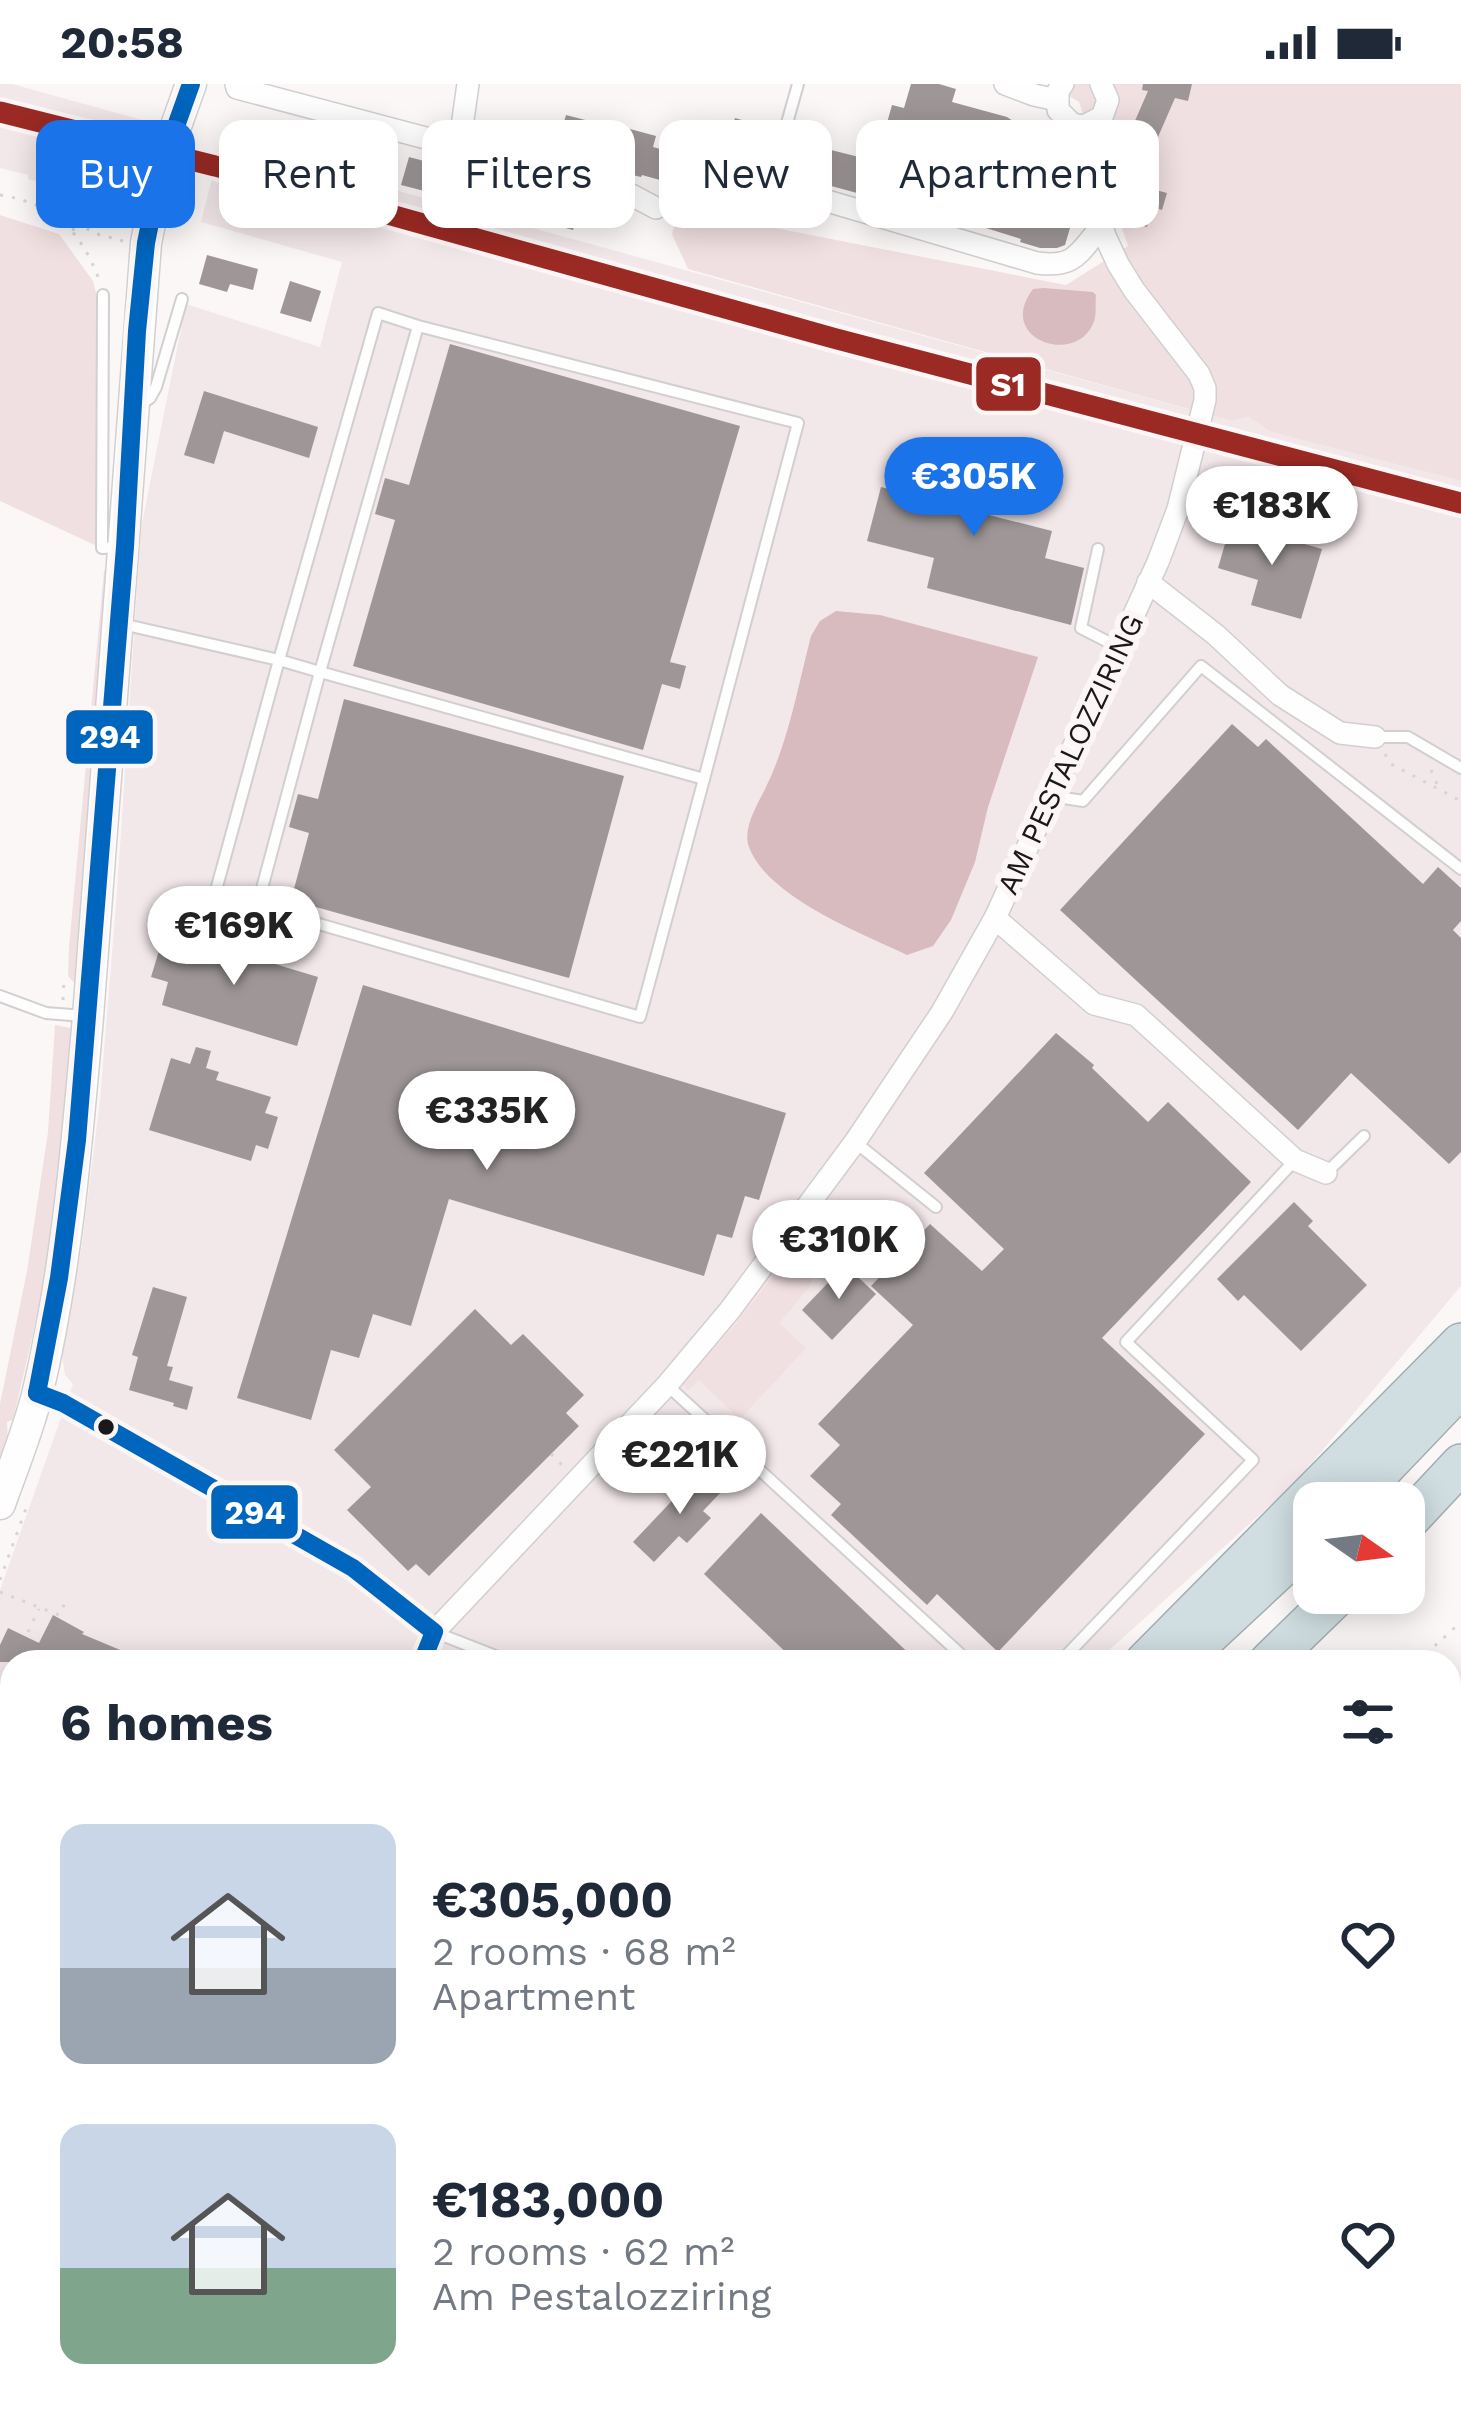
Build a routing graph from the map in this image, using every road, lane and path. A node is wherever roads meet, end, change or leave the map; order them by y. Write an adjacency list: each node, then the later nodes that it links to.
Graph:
1 (191, 84): 23 (main road)
2 (236, 84): 11 (street)
3 (468, 84): 8 (street)
4 (798, 84): 9 (lane)
5 (1005, 84): 7 (street)
6 (1101, 84): 10 (street)
7 (1060, 92)
8 (463, 120)
9 (788, 120)
10 (1096, 120)
11 (422, 138)
12 (0, 195): 18 (path)
13 (635, 197): 14 (street)
14 (656, 208)
15 (919, 228): 16 (street)
16 (1100, 228)
17 (1103, 228): 26 (street)
18 (73, 233): 19 (path); 20 (path)
19 (113, 239)
20 (104, 295): 24 (lane)
21 (182, 299): 23 (lane)
22 (418, 326): 29 (lane); 30 (lane); 34 (lane)
23 (134, 407): 24 (main road)
24 (124, 547): 27 (main road)
25 (1098, 548): 28 (lane)
26 (1148, 582): 28 (street, AM PESTALOZZIRING); 31 (street, AM PESTALOZZIRING)
27 (119, 624): 29 (lane); 41 (main road)
28 (1120, 648): 35 (street, AM PESTALOZZIRING)
29 (279, 660): 30 (lane); 38 (lane)
30 (320, 672): 34 (lane); 38 (lane)
31 (1376, 737): 33 (lane)
32 (1391, 764): 36 (path)
33 (1461, 768)
34 (704, 779): 38 (lane)
35 (1053, 792): 37 (lane); 39 (street, AM PESTALOZZIRING)
36 (1461, 802)
37 (1461, 869)
38 (257, 907)
39 (994, 918): 43 (street, AM PESTALOZZIRING); 44 (street, AM PESTALOZZIRING)
40 (0, 996): 41 (lane)
41 (88, 1017): 51 (main road)
42 (1364, 1136): 45 (lane)
43 (855, 1142): 46 (lane); 49 (street, AM PESTALOZZIRING)
44 (1294, 1160): 45 (street, AM PESTALOZZIRING); 72 (lane)
45 (1326, 1174)
46 (936, 1207)
47 (1461, 1325): 52 (highway)
48 (1461, 1343): 52 (highway)
49 (667, 1385): 68 (street, AM PESTALOZZIRING); 71 (lane)
50 (1461, 1388): 56 (highway)
51 (37, 1393): 59 (main road); 68 (street)
52 (1397, 1408): 73 (highway)
53 (550, 1454): 55 (path)
54 (1461, 1465): 58 (highway)
55 (565, 1467)
56 (1372, 1482)
57 (1461, 1500): 60 (highway)
58 (1425, 1503)
59 (0, 1504)
60 (1425, 1535)
61 (1293, 1557): 74 (highway)
62 (0, 1592): 64 (path)
63 (66, 1601): 64 (path)
64 (40, 1607): 67 (path)
65 (1319, 1614): 75 (highway)
66 (1461, 1622): 76 (path)
67 (28, 1632)
68 (434, 1632): 69 (street, AM PESTALOZZIRING); 70 (lane)
69 (427, 1650)
70 (480, 1650)
71 (956, 1650)
72 (1071, 1650)
73 (1156, 1650)
74 (1193, 1650)
75 (1281, 1650)
76 (1431, 1650)

